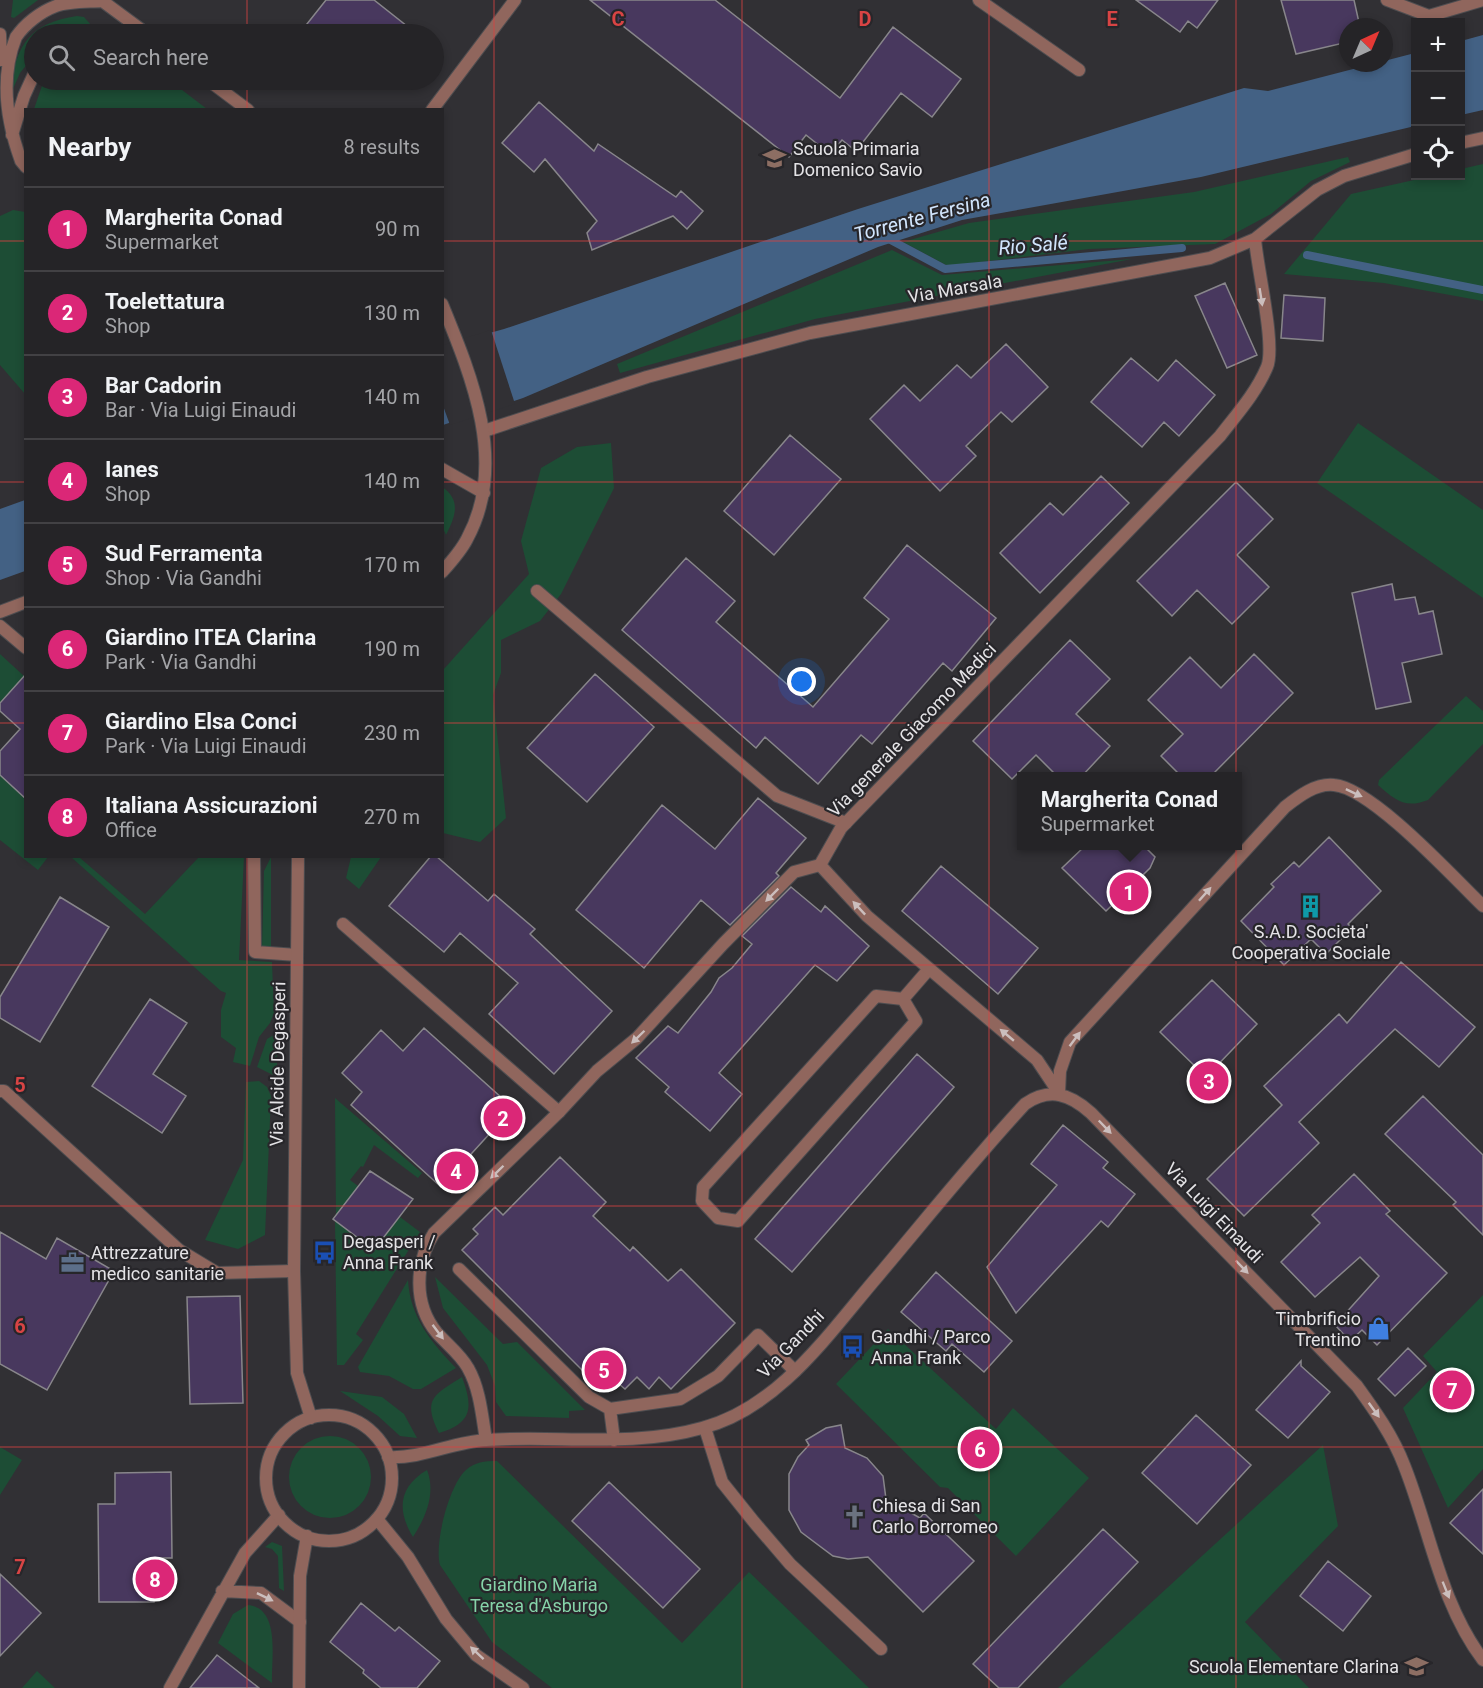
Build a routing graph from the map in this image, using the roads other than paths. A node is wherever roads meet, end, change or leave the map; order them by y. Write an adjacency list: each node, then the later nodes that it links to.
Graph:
1 (101, 0): 6 (street); 7 (street)
2 (514, 0): 15 (street)
3 (979, 0): 11 (street)
4 (1387, 0): 5 (street)
5 (1483, 0)
6 (27, 24)
7 (133, 24)
8 (24, 27): 10 (street)
9 (0, 34): 10 (street)
10 (2, 68): 16 (street)
11 (1078, 70)
12 (28, 90): 16 (street)
13 (221, 90): 14 (street)
14 (245, 108)
15 (433, 108)
16 (12, 135): 20 (street)
17 (1483, 138): 18 (street)
18 (1465, 142)
19 (1411, 156): 21 (street, Via Marsala)
20 (24, 162)
21 (1254, 239): 23 (street, Via Marsala); 32 (street, Via generale Giacomo Medici, one-way to 32)
22 (444, 309): 23 (street)
23 (484, 430): 25 (street)
24 (444, 470): 25 (street)
25 (484, 493): 26 (street)
26 (444, 569)
27 (537, 591): 32 (street)
28 (24, 603): 29 (street)
29 (0, 612)
30 (0, 626): 31 (street)
31 (24, 646)
32 (846, 823): 35 (street, Via generale Giacomo Medici)
33 (254, 858): 38 (street)
34 (298, 858): 38 (street, Via Alcide Degasperi)
35 (820, 865): 39 (street, Via Luigi Einaudi, one-way to 35); 43 (street, one-way to 43)
36 (1483, 906): 42 (street, one-way to 36)
37 (343, 924): 43 (street)
38 (297, 955): 45 (street, Via Alcide Degasperi)
39 (928, 969): 40 (street); 42 (street, Via Luigi Einaudi, one-way to 39)
40 (903, 999): 40 (street)
41 (2, 1091): 45 (street)
42 (1059, 1094): 46 (street, Via Gandhi); 59 (street, Via Luigi Einaudi, one-way to 59)
43 (559, 1112): 50 (street, one-way to 50)
44 (459, 1269): 47 (street)
45 (294, 1271): 48 (street, Via Alcide Degasperi)
46 (795, 1371): 47 (street); 49 (street, Via Gandhi)
47 (610, 1408): 51 (street)
48 (311, 1418): 52 (street); 53 (street)
49 (705, 1428): 51 (street, Via Gandhi); 58 (street)
50 (486, 1440): 51 (street, Via Gandhi); 52 (street, Via Gandhi)
51 (614, 1440)
52 (388, 1457): 54 (street)
53 (279, 1515): 55 (street); 56 (street)
54 (377, 1519): 55 (street); 62 (street, one-way to 54)
55 (307, 1536): 57 (street)
56 (222, 1592): 57 (street, one-way to 57); 60 (street)
57 (300, 1622): 61 (street)
58 (881, 1648)
59 (1483, 1660)
60 (170, 1688)
61 (299, 1688)
62 (523, 1688)

